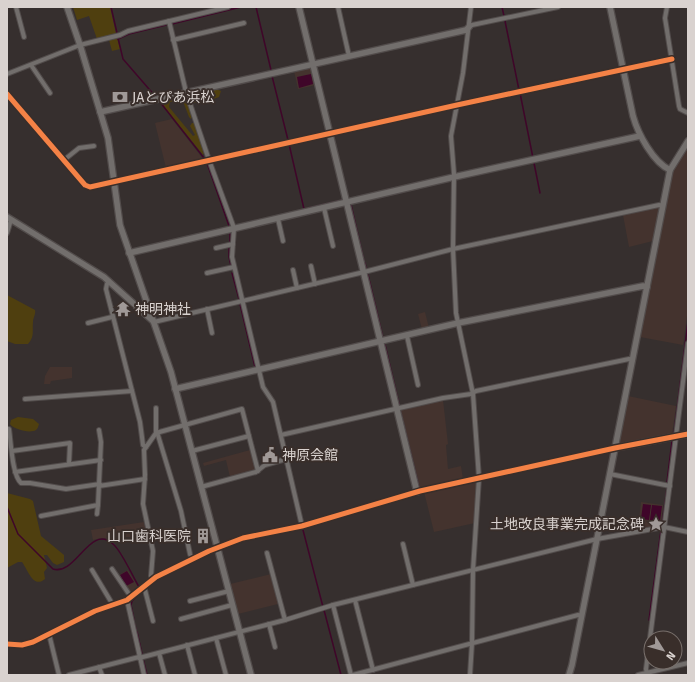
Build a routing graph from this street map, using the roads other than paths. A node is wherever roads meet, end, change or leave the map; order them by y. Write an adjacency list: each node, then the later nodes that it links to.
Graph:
1 (16, 7): 13 (street)
2 (67, 7): 15 (street)
3 (228, 7): 10 (street)
4 (299, 7): 18 (street)
5 (338, 7): 16 (street)
6 (471, 7): 12 (street)
7 (558, 7): 12 (street)
8 (610, 7): 20 (street)
9 (667, 7): 17 (street)
10 (169, 21): 14 (street); 15 (street)
11 (244, 23): 14 (street)
12 (469, 27): 16 (street); 25 (street)
13 (24, 37)
14 (173, 40): 22 (street)
15 (80, 45): 19 (street); 26 (street)
16 (349, 56): 18 (street)
17 (672, 59): 20 (street); 27 (street)
18 (313, 64): 22 (street); 28 (street)
19 (31, 65): 21 (street); 23 (street)
20 (623, 69): 25 (street); 29 (street)
21 (7, 74)
22 (186, 92): 26 (street); 33 (street)
23 (50, 93)
24 (8, 95): 32 (street)
25 (457, 105): 28 (street); 35 (street)
26 (100, 112): 36 (street)
27 (688, 113)
28 (330, 133): 33 (street); 37 (street)
29 (640, 136): 34 (street); 35 (street)
30 (688, 140): 34 (street)
31 (94, 146): 32 (street)
32 (64, 160): 36 (street)
33 (209, 160): 36 (street); 42 (street)
34 (670, 170): 38 (street)
35 (454, 178): 37 (street); 48 (street)
36 (113, 182): 49 (street)
37 (347, 202): 39 (street); 53 (street)
38 (663, 206): 48 (street); 57 (street)
39 (324, 208): 41 (street); 46 (street)
40 (9, 219): 43 (street); 55 (street)
41 (278, 219): 42 (street); 44 (street)
42 (234, 228): 45 (street); 49 (street)
43 (7, 233)
44 (283, 241)
45 (233, 244): 47 (street); 51 (street)
46 (333, 246)
47 (216, 248)
48 (453, 249): 53 (street); 64 (street)
49 (129, 252): 62 (street)
50 (311, 266): 56 (street)
51 (234, 267): 54 (street); 59 (street)
52 (292, 270): 58 (street)
53 (364, 272): 56 (street); 67 (street)
54 (207, 273)
55 (109, 281): 61 (street); 62 (street)
56 (315, 284): 58 (street)
57 (647, 287): 64 (street); 69 (street)
58 (297, 288): 59 (street)
59 (242, 301): 60 (street); 70 (street)
60 (207, 309): 62 (street); 65 (street)
61 (112, 317): 63 (street); 73 (street)
62 (154, 322): 72 (street)
63 (88, 323)
64 (458, 323): 66 (street); 74 (street)
65 (212, 333)
66 (408, 336): 67 (street); 71 (street)
67 (381, 342): 70 (street); 77 (street)
68 (688, 343): 85 (street)
69 (633, 360): 74 (street); 87 (street)
70 (259, 370): 72 (street); 83 (street)
71 (418, 385)
72 (175, 389): 78 (street)
73 (132, 391): 75 (street); 86 (street)
74 (473, 392): 77 (street); 96 (street)
75 (25, 399)
76 (156, 408): 81 (street)
77 (397, 408): 83 (street); 101 (street)
78 (185, 425): 81 (street); 84 (street); 89 (street)
79 (7, 429): 88 (street)
80 (99, 430): 91 (street)
81 (156, 432): 86 (street); 112 (street)
82 (688, 434): 85 (street)
83 (281, 435): 90 (street)
84 (249, 436): 89 (street); 93 (street)
85 (676, 436): 87 (street); 99 (street)
86 (146, 447): 97 (street)
87 (615, 448): 95 (street); 96 (street)
88 (12, 451): 92 (street); 94 (street)
89 (192, 451): 100 (street)
90 (286, 459): 93 (street); 105 (street)
91 (101, 460): 92 (street); 98 (street)
92 (68, 464): 94 (street)
93 (258, 471): 100 (street)
94 (16, 472): 98 (street)
95 (610, 474): 99 (street); 108 (street)
96 (479, 478): 101 (street); 115 (street)
97 (145, 479): 98 (street); 116 (street)
98 (99, 485): 102 (street)
99 (670, 486): 106 (street)
100 (201, 487): 110 (street)
101 (417, 492): 105 (street)
102 (98, 505): 103 (street); 104 (street)
103 (97, 514)
104 (41, 516)
105 (302, 526): 110 (street)
106 (664, 527): 107 (street); 108 (street); 143 (street)
107 (688, 532)
108 (597, 539): 115 (street); 126 (street)
109 (403, 544): 117 (street)
110 (217, 547): 112 (street); 119 (street)
111 (267, 553): 128 (street)
112 (192, 559): 116 (street)
113 (112, 569): 120 (street)
114 (92, 570): 123 (street)
115 (473, 570): 117 (street); 134 (street)
116 (153, 579): 118 (street)
117 (413, 585): 121 (street)
118 (143, 587): 120 (street); 129 (street)
119 (229, 591): 122 (street); 124 (street)
120 (129, 599): 123 (street); 139 (street)
121 (355, 600): 125 (street); 142 (street)
122 (190, 601)
123 (113, 605): 132 (street)
124 (232, 605): 127 (street); 131 (street)
125 (333, 605): 128 (street); 152 (street)
126 (582, 616): 134 (street); 154 (street)
127 (181, 618)
128 (285, 620): 130 (street)
129 (153, 621)
130 (269, 624): 131 (street); 137 (street)
131 (240, 632): 133 (street); 151 (street)
132 (49, 634): 135 (street); 144 (street)
133 (216, 638): 136 (street); 150 (street)
134 (472, 643): 142 (street); 153 (street)
135 (7, 644)
136 (187, 645): 138 (street); 149 (street)
137 (275, 647)
138 (159, 653): 139 (street); 148 (street)
139 (139, 657): 141 (street); 147 (street)
140 (688, 663): 143 (street)
141 (99, 667): 145 (street); 146 (street)
142 (373, 670): 152 (street)
143 (647, 673): 155 (street)
144 (59, 675)
145 (69, 675)
146 (102, 675)
147 (144, 675)
148 (165, 675)
149 (195, 675)
150 (226, 675)
151 (251, 675)
152 (352, 675)
153 (470, 675)
154 (569, 675)
155 (638, 675)

